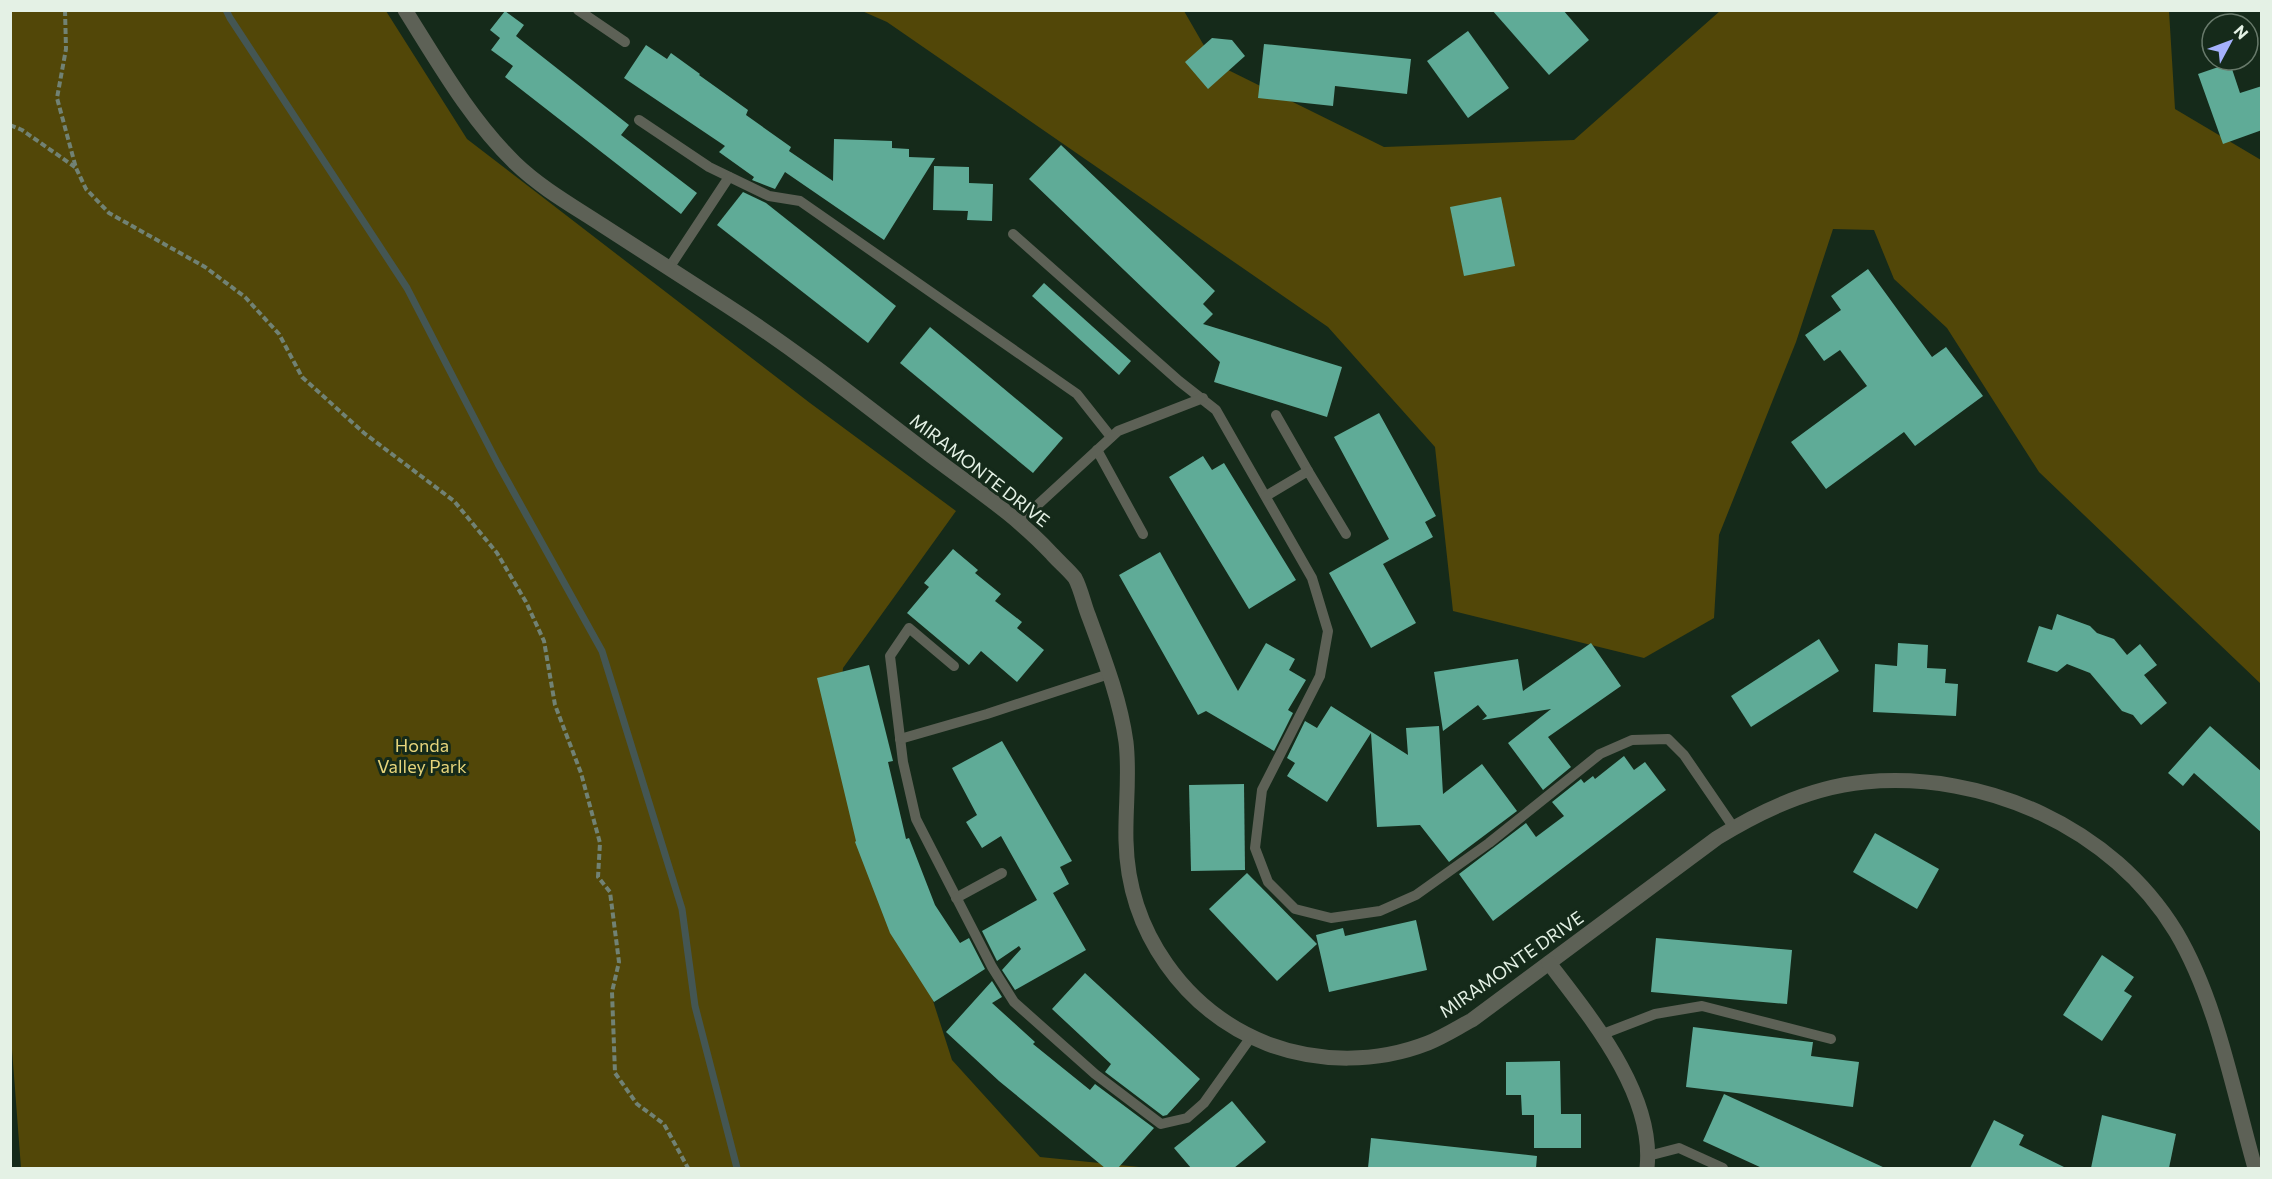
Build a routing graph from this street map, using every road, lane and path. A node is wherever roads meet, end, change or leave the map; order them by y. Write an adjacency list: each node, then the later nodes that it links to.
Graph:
1 (66, 10): 7 (path)
2 (405, 10): 10 (street, MIRAMONTE DRIVE)
3 (578, 10): 4 (lane)
4 (625, 42)
5 (639, 120): 8 (lane)
6 (10, 125): 7 (path)
7 (75, 168): 31 (path)
8 (729, 177): 10 (lane); 13 (lane)
9 (1013, 234): 11 (lane)
10 (669, 268): 17 (street, MIRAMONTE DRIVE)
11 (1203, 398): 13 (lane); 16 (lane)
12 (1276, 415): 15 (lane)
13 (1111, 437): 14 (lane)
14 (1097, 450): 17 (lane); 18 (lane)
15 (1308, 471): 16 (lane); 19 (lane)
16 (1266, 496): 23 (lane)
17 (1019, 522): 21 (street, MIRAMONTE DRIVE)
18 (1143, 534)
19 (1346, 534)
20 (954, 666): 22 (lane)
21 (1109, 674): 22 (lane); 28 (street, MIRAMONTE DRIVE)
22 (900, 739): 25 (lane)
23 (1734, 828): 26 (street, MIRAMONTE DRIVE); 33 (street, MIRAMONTE DRIVE)
24 (1002, 873): 25 (lane)
25 (956, 898): 28 (lane)
26 (1549, 963): 27 (street); 28 (street, MIRAMONTE DRIVE)
27 (1603, 1034): 29 (lane); 30 (street)
28 (1251, 1037)
29 (1831, 1039)
30 (1648, 1162): 32 (lane)
31 (688, 1168)
32 (1723, 1168)
33 (2255, 1168)

